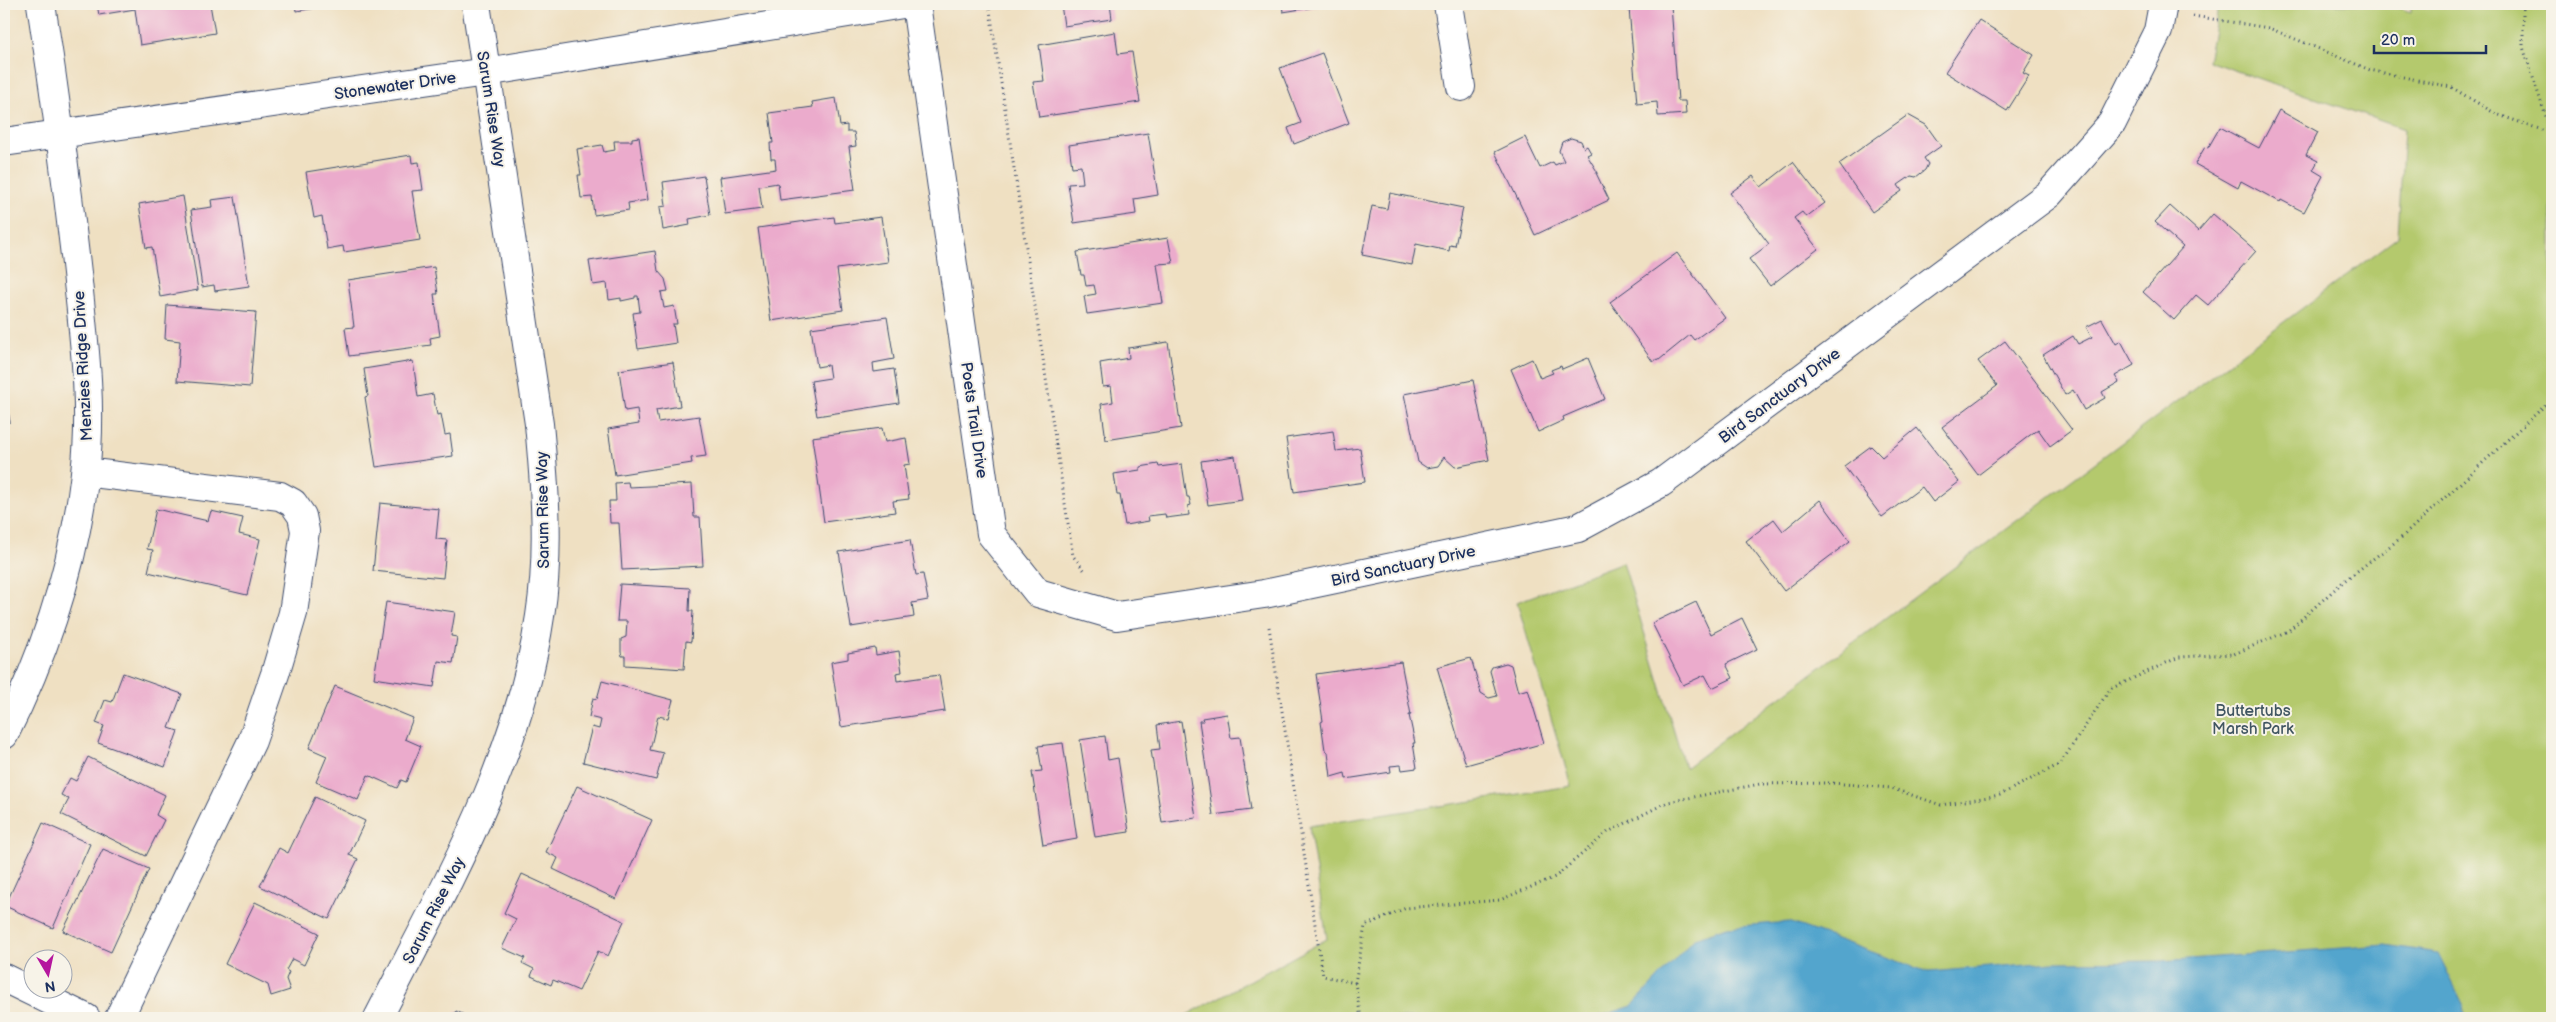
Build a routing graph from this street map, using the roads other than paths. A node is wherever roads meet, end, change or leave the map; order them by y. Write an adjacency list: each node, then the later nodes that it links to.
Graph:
1 (41, 4): 9 (street, Menzies Ridge Drive)
2 (476, 4): 7 (street, Sarum Rise Way)
3 (903, 4): 7 (street, Stonewater Drive)
4 (916, 4): 12 (street, Poets Trail Drive)
5 (1448, 4): 8 (street)
6 (2162, 8): 12 (street, Bird Sanctuary Drive)
7 (486, 72): 9 (street, Stonewater Drive); 17 (street, Sarum Rise Way)
8 (1461, 87)
9 (61, 133): 10 (street, Stonewater Drive); 11 (street, Menzies Ridge Drive)
10 (4, 142)
11 (85, 472): 13 (street, Menzies Ridge Drive); 16 (street)
12 (1264, 594)
13 (4, 735)
14 (4, 978): 15 (street)
15 (86, 1018)
16 (119, 1018)
17 (378, 1018)

